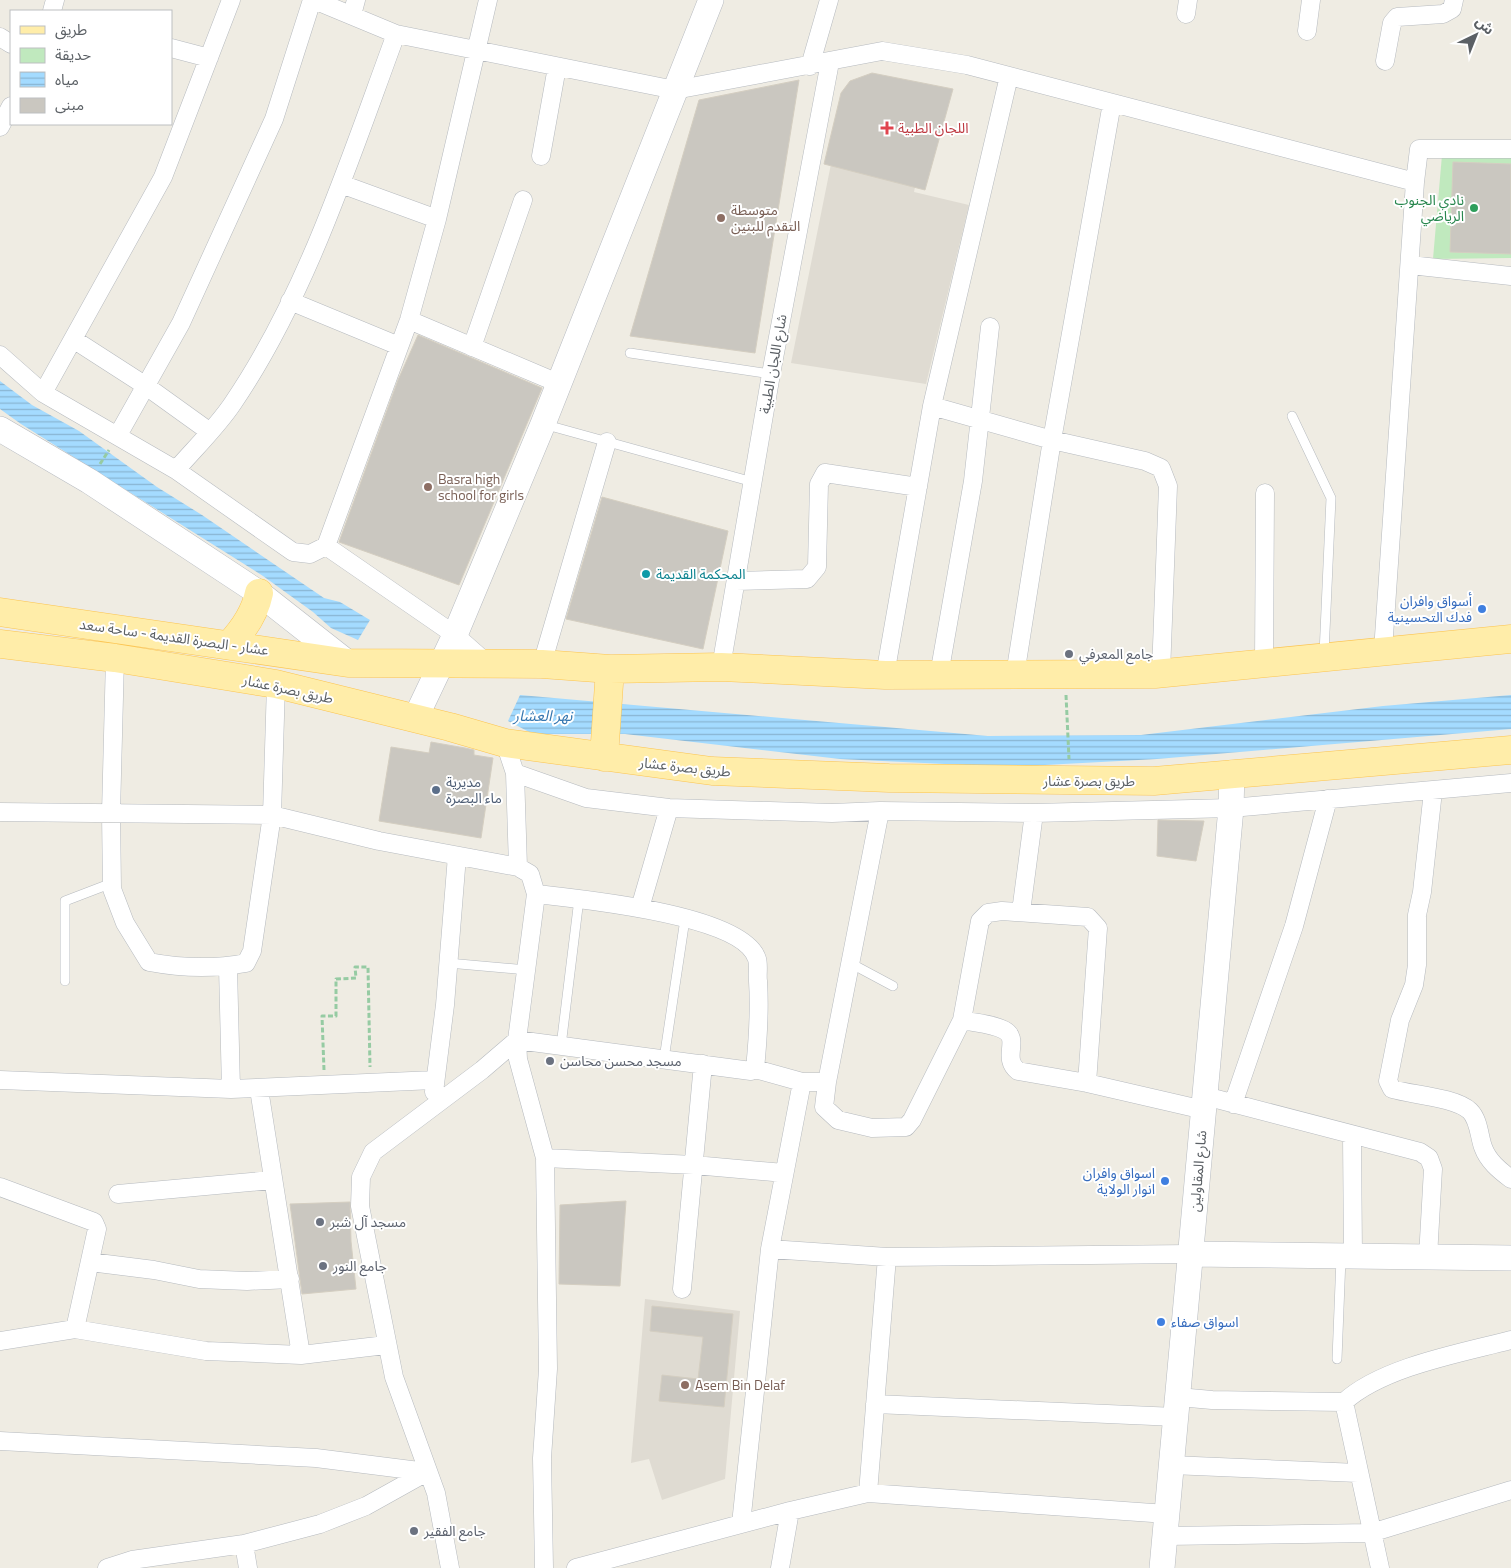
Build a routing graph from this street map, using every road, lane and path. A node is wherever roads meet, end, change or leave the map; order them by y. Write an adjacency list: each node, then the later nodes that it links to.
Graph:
1 (231, 0): 13 (street)
2 (313, 0): 8 (street); 41 (street)
3 (488, 0): 12 (street)
4 (711, 0): 19 (street)
5 (829, 0): 16 (street)
6 (1311, 0): 9 (street)
7 (1454, 0): 14 (street)
8 (354, 8): 10 (street)
9 (1307, 31)
10 (396, 34): 12 (street); 26 (street)
11 (172, 48): 13 (street)
12 (478, 52): 17 (street); 28 (street)
13 (209, 58): 34 (street)
14 (1385, 61)
15 (830, 62): 16 (street); 18 (street); 39 (street, شارع اللجان الطبية)
16 (810, 66): 19 (street)
17 (557, 67): 19 (street); 24 (street)
18 (1010, 76): 20 (street); 43 (street)
19 (675, 90): 40 (street)
20 (1112, 103): 25 (street); 49 (street)
21 (10, 108): 22 (street)
22 (0, 127)
23 (1511, 149): 25 (street)
24 (541, 156)
25 (1415, 182): 29 (street)
26 (341, 184): 28 (street); 31 (street)
27 (523, 200): 36 (street)
28 (437, 219): 32 (street)
29 (1410, 265): 30 (street); 65 (street)
30 (1511, 276)
31 (290, 301): 35 (street); 48 (street)
32 (409, 320): 35 (street); 36 (street)
33 (990, 327): 45 (street)
34 (73, 339): 41 (street); 42 (street)
35 (400, 346): 57 (street)
36 (472, 346): 40 (street)
37 (630, 353): 39 (lane)
38 (0, 354): 42 (street)
39 (771, 374): 54 (street, شارع اللجان الطبية)
40 (558, 383): 46 (street)
41 (146, 386): 48 (street); 50 (street)
42 (43, 393): 50 (street)
43 (932, 406): 45 (street); 55 (street)
44 (1292, 416): 66 (lane)
45 (979, 420): 49 (street); 76 (street)
46 (543, 424): 51 (lane); 61 (street)
47 (0, 429): 59 (street)
48 (210, 432): 53 (street)
49 (1052, 440): 74 (street); 77 (street)
50 (113, 442): 52 (path); 53 (street)
51 (607, 442): 54 (lane); 70 (street)
52 (98, 466)
53 (176, 470): 57 (street)
54 (753, 482): 58 (street, شارع اللجان الطبية)
55 (918, 487): 58 (street); 75 (street)
56 (1265, 492): 72 (street)
57 (326, 546): 61 (street)
58 (736, 581): 73 (street, شارع اللجان الطبية)
59 (260, 593): 64 (main road); 68 (street)
60 (0, 612): 64 (main road, عشار - البصرة القديمة - ساحة سعد)
61 (455, 636): 69 (street); 71 (street)
62 (1511, 639): 65 (main road, عشار - البصرة القديمة - ساحة سعد)
63 (0, 644): 67 (main road, طريق بصرة عشار)
64 (230, 644): 68 (main road, عشار - البصرة القديمة - ساحة سعد)
65 (1383, 651): 66 (main road, عشار - البصرة القديمة - ساحة سعد)
66 (1324, 657): 72 (main road, عشار - البصرة القديمة - ساحة سعد)
67 (114, 658): 79 (main road, طريق بصرة عشار); 95 (street)
68 (348, 663): 69 (main road, عشار - البصرة القديمة - ساحة سعد)
69 (440, 664): 71 (main road, عشار - البصرة القديمة - ساحة سعد); 81 (street)
70 (542, 664): 71 (main road, عشار - البصرة القديمة - ساحة سعد); 78 (main road, عشار - البصرة القديمة - ساحة سعد)
71 (489, 665)
72 (1264, 665): 74 (main road, عشار - البصرة القديمة - ساحة سعد)
73 (721, 667): 75 (main road, عشار - البصرة القديمة - ساحة سعد); 78 (main road, عشار - البصرة القديمة - ساحة سعد)
74 (1161, 673): 77 (main road, عشار - البصرة القديمة - ساحة سعد)
75 (885, 675): 76 (main road, عشار - البصرة القديمة - ساحة سعد)
76 (939, 675): 77 (main road, عشار - البصرة القديمة - ساحة سعد)
77 (1015, 675)
78 (609, 678): 83 (main road)
79 (276, 684): 81 (main road, طريق بصرة عشار); 97 (street)
80 (1066, 698): 85 (path)
81 (415, 719): 82 (main road, طريق بصرة عشار)
82 (505, 743): 83 (main road, طريق بصرة عشار); 86 (street)
83 (604, 750): 87 (main road, طريق بصرة عشار)
84 (1511, 750): 87 (main road, طريق بصرة عشار)
85 (1069, 763)
86 (515, 773): 91 (street); 99 (street)
87 (1232, 773): 92 (street, شارع المقاولين)
88 (1511, 783): 89 (street)
89 (1433, 791): 90 (street); 134 (street)
90 (1328, 799): 92 (street); 128 (street)
91 (669, 808): 93 (street); 103 (street)
92 (1231, 808): 96 (street); 127 (street, شارع المقاولين)
93 (880, 811): 96 (street); 107 (street)
94 (0, 812): 95 (street)
95 (111, 812): 97 (street); 100 (street)
96 (1034, 813): 104 (street)
97 (272, 815): 98 (street); 108 (street)
98 (457, 856): 99 (street); 106 (street)
99 (518, 867): 101 (street)
100 (112, 883): 108 (street); 110 (lane)
101 (536, 894): 102 (street); 109 (street)
102 (579, 900): 103 (street); 114 (lane)
103 (640, 908): 105 (street)
104 (1021, 912): 112 (street); 123 (street)
105 (685, 919): 115 (lane); 117 (street)
106 (448, 963): 109 (lane); 119 (street)
107 (850, 964): 111 (lane); 122 (street)
108 (228, 966): 125 (street)
109 (527, 970): 113 (street)
110 (65, 981)
111 (893, 986)
112 (962, 1020): 122 (street); 123 (street)
113 (517, 1040): 114 (street); 129 (street); 131 (street)
114 (561, 1046): 115 (street)
115 (664, 1059): 116 (street)
116 (703, 1064): 117 (street); 132 (street)
117 (755, 1069): 121 (street)
118 (0, 1080): 125 (street)
119 (434, 1080): 120 (street); 129 (street)
120 (370, 1082): 124 (street); 124 (path)
121 (802, 1082): 122 (street); 133 (street)
122 (827, 1082)
123 (1087, 1083): 127 (street)
124 (324, 1084): 126 (street)
125 (231, 1089): 126 (street)
126 (259, 1089): 135 (street)
127 (1204, 1103): 128 (street); 139 (street, شارع المقاولين)
128 (1233, 1104): 130 (street)
129 (434, 1107): 150 (street)
130 (1352, 1135): 140 (street); 142 (street)
131 (545, 1158): 132 (street); 170 (street)
132 (694, 1165): 133 (street); 146 (street)
133 (784, 1173): 138 (street)
134 (1511, 1179)
135 (272, 1180): 137 (street); 145 (street)
136 (0, 1187): 144 (street)
137 (118, 1194)
138 (770, 1249): 141 (street); 163 (street)
139 (1190, 1254): 140 (street); 141 (street); 155 (street, شارع المقاولين)
140 (1348, 1256): 142 (street); 152 (lane)
141 (887, 1257): 154 (street)
142 (1428, 1257): 143 (street)
143 (1511, 1258)
144 (90, 1262): 145 (street); 147 (street)
145 (290, 1279): 151 (street)
146 (682, 1289)
147 (75, 1329): 149 (street); 151 (street)
148 (1511, 1340): 153 (street)
149 (0, 1341)
150 (386, 1345): 151 (street); 158 (street)
151 (301, 1356)
152 (1336, 1359)
153 (1344, 1402): 155 (street); 159 (street)
154 (875, 1404): 155 (street); 161 (street)
155 (1177, 1407): 157 (street, شارع المقاولين)
156 (0, 1441): 158 (street)
157 (1172, 1465): 159 (street); 164 (street, شارع المقاولين)
158 (428, 1472): 166 (street); 169 (street)
159 (1358, 1473): 165 (street)
160 (1511, 1490): 165 (street)
161 (868, 1494): 162 (street); 164 (street)
162 (790, 1511): 163 (street); 172 (street)
163 (741, 1524): 171 (street)
164 (1166, 1525): 165 (street); 173 (street, شارع المقاولين)
165 (1371, 1533): 174 (street)
166 (244, 1544): 167 (street); 168 (street)
167 (107, 1568)
168 (248, 1568)
169 (450, 1568)
170 (544, 1568)
171 (576, 1568)
172 (780, 1568)
173 (1162, 1568)
174 (1380, 1568)

